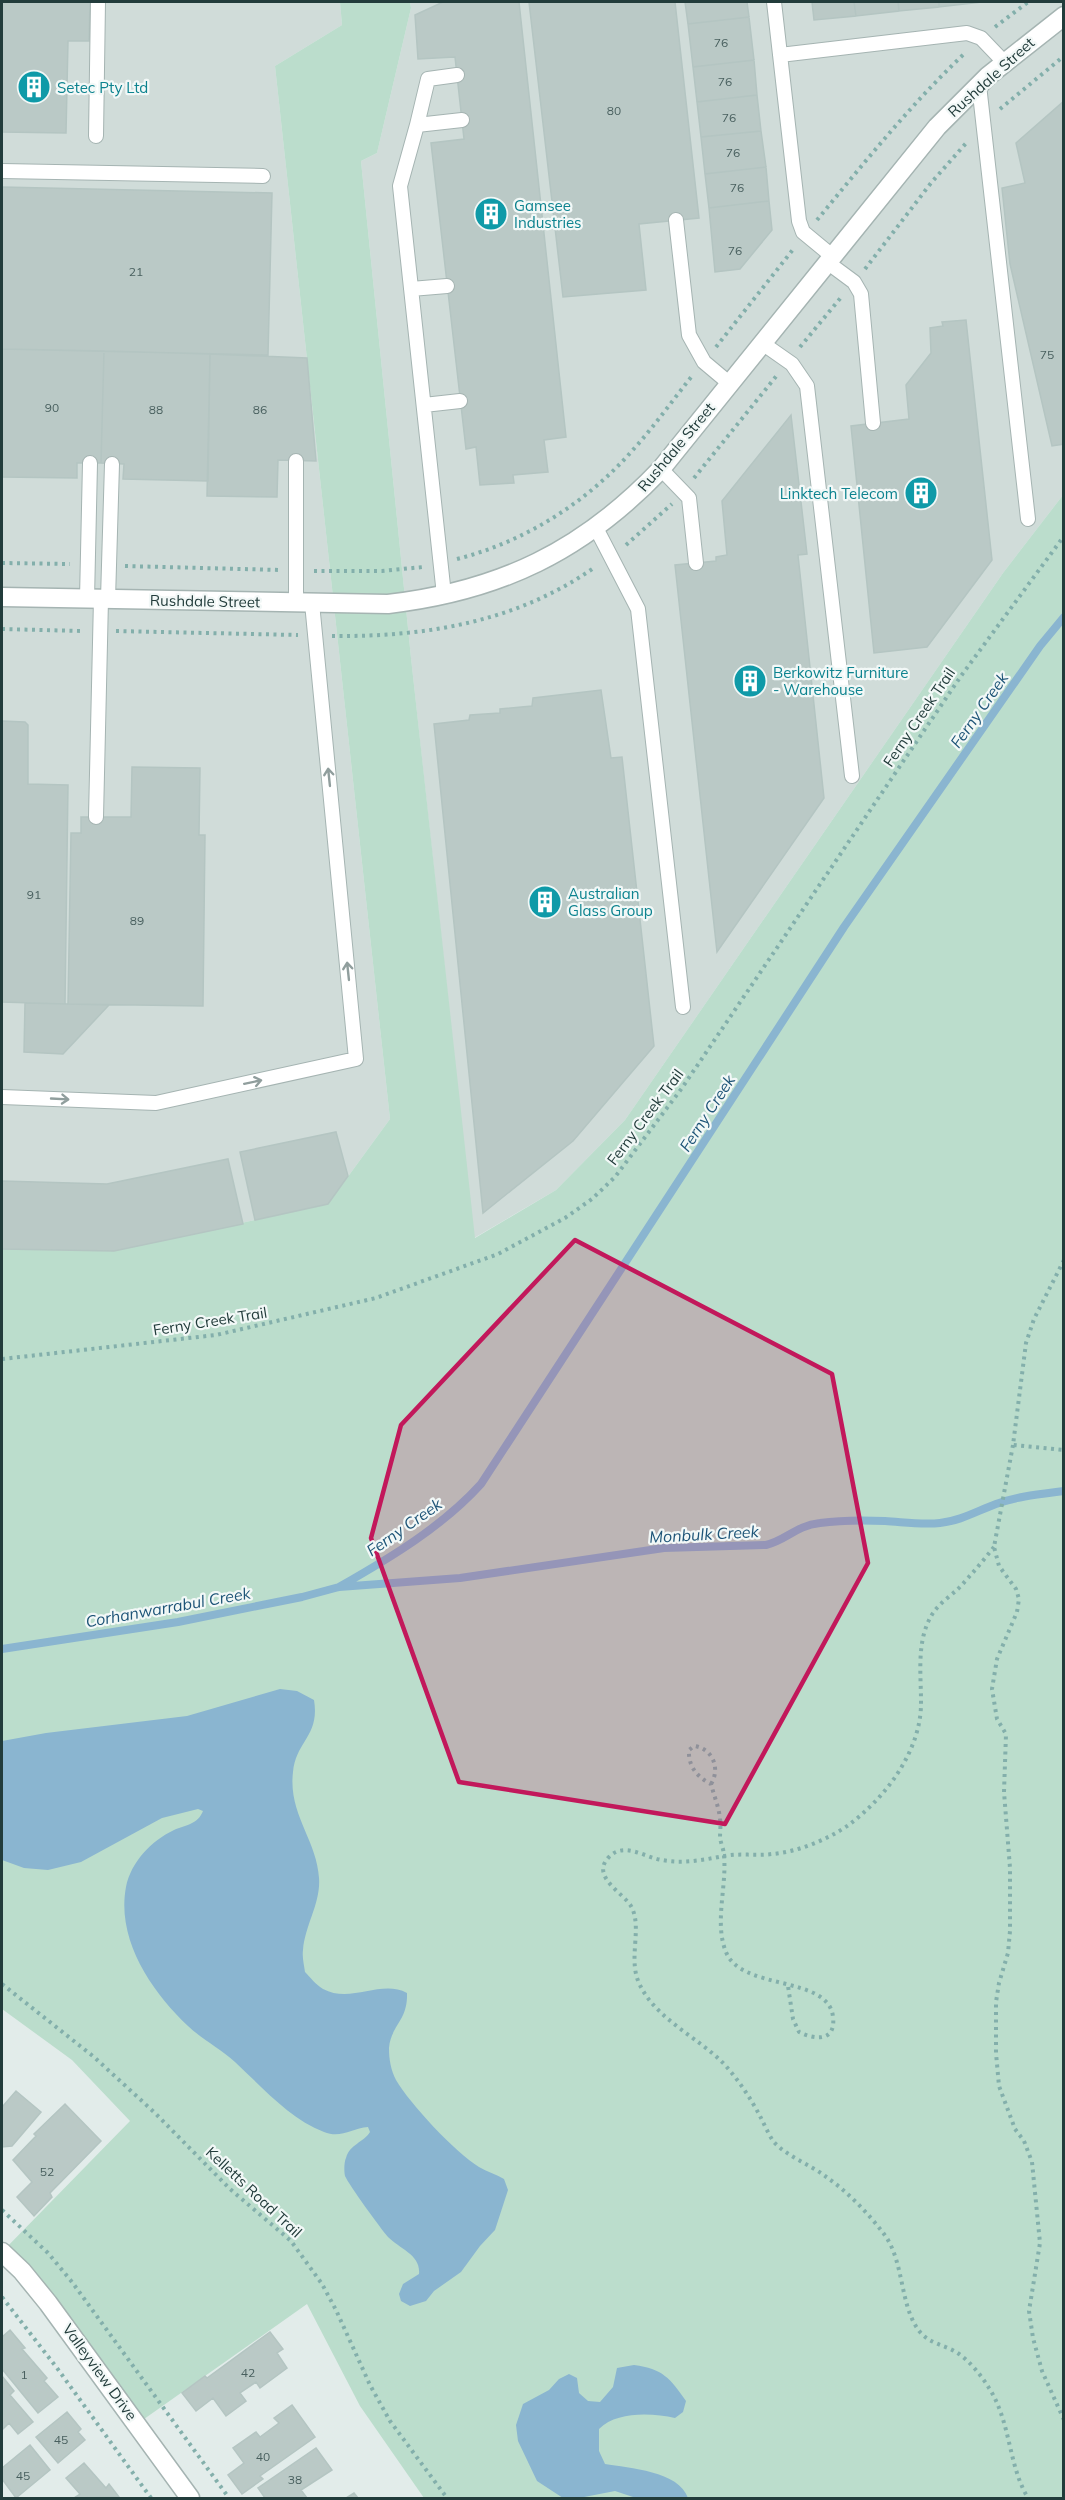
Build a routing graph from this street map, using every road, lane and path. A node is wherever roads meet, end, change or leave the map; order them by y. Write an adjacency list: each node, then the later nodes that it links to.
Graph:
1 (98, 2): 14 (lane)
2 (774, 2): 6 (lane)
3 (1028, 2): 5 (path)
4 (1064, 16): 8 (street, Rushdale Street)
5 (981, 38): 6 (lane); 8 (lane); 18 (path)
6 (780, 55): 18 (lane)
7 (1064, 56): 12 (path)
8 (1004, 62): 10 (street, Rushdale Street)
9 (457, 75): 13 (lane)
10 (979, 85): 12 (lane); 19 (street, Rushdale Street)
11 (462, 120): 13 (lane)
12 (983, 124): 20 (path); 35 (lane)
13 (417, 125): 22 (lane)
14 (96, 136)
15 (2, 171): 16 (lane)
16 (263, 176)
17 (676, 220): 25 (lane)
18 (806, 234): 19 (lane); 25 (path)
19 (829, 259): 20 (lane); 23 (street, Rushdale Street)
20 (854, 282): 24 (path); 29 (lane)
21 (447, 286): 22 (lane)
22 (411, 289): 28 (lane)
23 (762, 343): 24 (lane); 26 (street, Rushdale Street)
24 (788, 361): 34 (path); 52 (lane)
25 (704, 362): 26 (lane); 39 (path)
26 (729, 383): 33 (street, Rushdale Street)
27 (460, 401): 28 (lane)
28 (424, 405): 39 (lane)
29 (873, 423)
30 (296, 461): 44 (lane)
31 (90, 464): 42 (lane)
32 (112, 464): 43 (lane)
33 (661, 469): 34 (lane); 36 (street, Rushdale Street)
34 (684, 491): 38 (path); 40 (lane)
35 (1028, 519)
36 (596, 528): 38 (lane); 45 (street, Rushdale Street)
37 (1064, 536): 57 (path, Ferny Creek Trail)
38 (611, 555): 51 (path); 54 (lane)
39 (441, 562): 44 (path); 45 (lane)
40 (696, 562)
41 (2, 563): 42 (path)
42 (88, 565): 47 (lane)
43 (109, 565): 44 (path); 47 (lane)
44 (296, 570): 48 (lane)
45 (444, 596): 48 (street, Rushdale Street)
46 (2, 597): 47 (street, Rushdale Street)
47 (98, 599): 48 (street, Rushdale Street); 50 (lane)
48 (304, 603): 51 (lane)
49 (2, 629): 50 (path)
50 (100, 631): 51 (path); 53 (lane)
51 (315, 635): 55 (lane, one-way to 51)
52 (852, 776)
53 (96, 817)
54 (683, 1007)
55 (2, 1097)
56 (1064, 1260): 58 (path)
57 (2, 1359)
58 (1013, 1445): 59 (path); 60 (path)
59 (1064, 1450)
60 (994, 1546): 62 (path); 68 (path)
61 (711, 1784): 61 (path); 62 (path)
62 (724, 1856): 64 (path); 73 (path)
63 (2, 1984): 72 (path, Kelletts Road Trail)
64 (788, 1986): 64 (path)
65 (2, 2210): 71 (path)
66 (2, 2252): 70 (street, Valleyview Drive)
67 (2, 2297): 69 (path)
68 (1064, 2420)
69 (151, 2499)
70 (190, 2499)
71 (229, 2499)
72 (447, 2499)
73 (1028, 2499)

